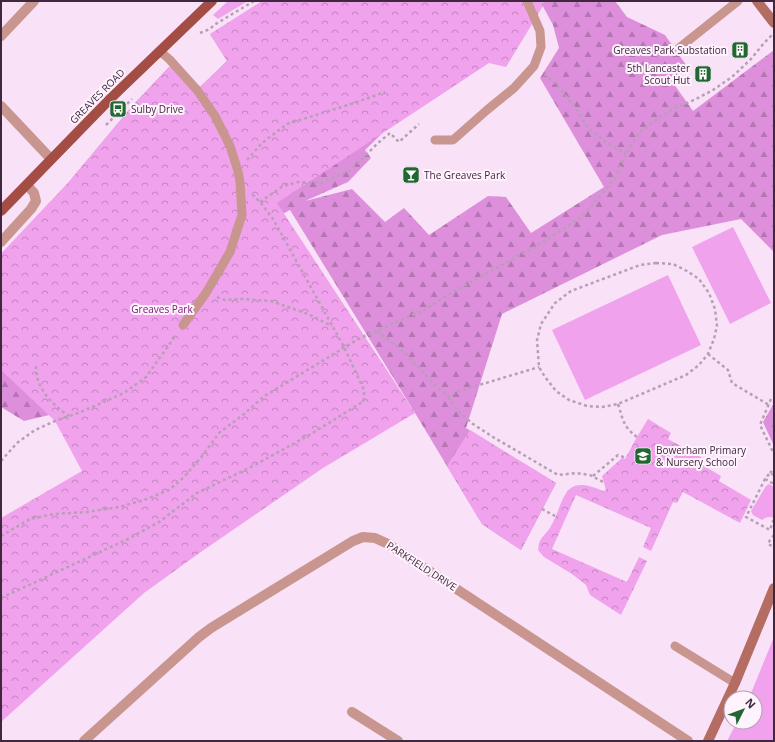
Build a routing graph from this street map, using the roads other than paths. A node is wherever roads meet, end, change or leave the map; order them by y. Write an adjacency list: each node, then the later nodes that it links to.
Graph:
1 (34, 1): 7 (street)
2 (212, 1): 9 (main road, GREAVES ROAD)
3 (527, 1): 11 (lane)
4 (738, 1): 8 (lane)
5 (757, 1): 6 (street)
6 (774, 23)
7 (1, 36)
8 (679, 48)
9 (160, 51): 12 (main road, GREAVES ROAD); 16 (lane)
10 (1, 106): 12 (street)
11 (435, 140)
12 (51, 159): 13 (main road, GREAVES ROAD)
13 (27, 184): 14 (main road, GREAVES ROAD); 15 (street)
14 (1, 211)
15 (1, 242)
16 (184, 325)
17 (774, 588): 19 (street)
18 (675, 646): 19 (lane)
19 (735, 683): 24 (street)
20 (352, 712): 22 (street)
21 (84, 741): 23 (street, PARKFIELD DRIVE)
22 (398, 741)
23 (688, 741)
24 (708, 741)

